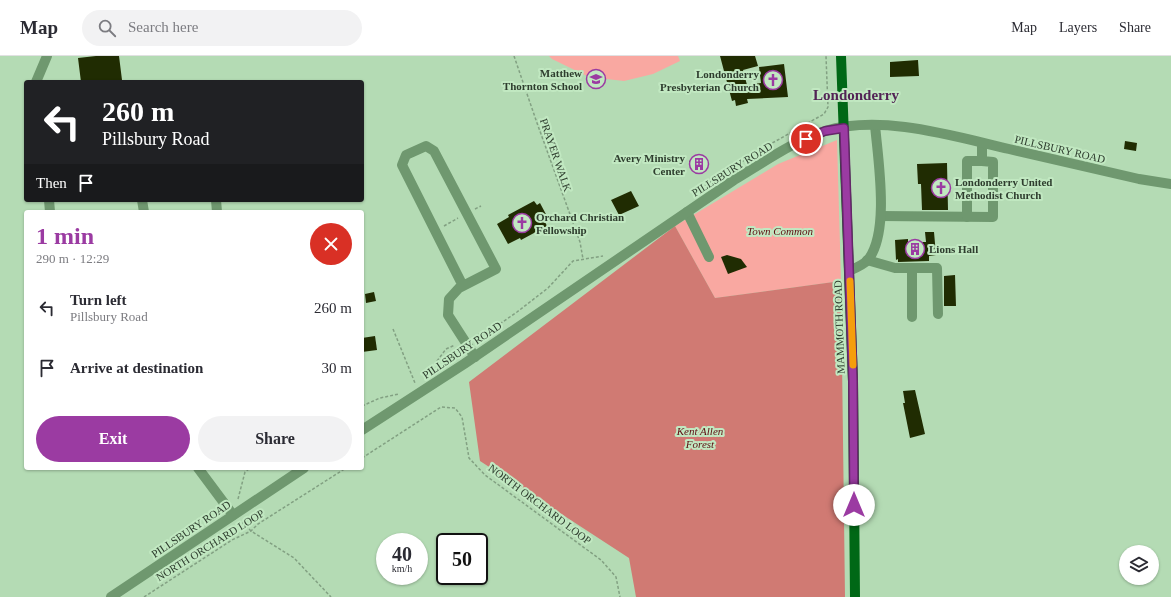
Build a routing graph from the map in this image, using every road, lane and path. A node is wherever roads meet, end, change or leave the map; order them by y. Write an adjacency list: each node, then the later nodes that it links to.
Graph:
1 (47, 56): 5 (street)
2 (514, 56): 19 (path, PRAYER WALK)
3 (826, 56): 11 (path)
4 (841, 56): 7 (main road, MAMMOTH ROAD)
5 (37, 80)
6 (875, 126): 7 (street, PILLSBURY ROAD); 8 (street, PILLSBURY ROAD); 14 (street)
7 (844, 128): 12 (street, PILLSBURY ROAD); 22 (main road, MAMMOTH ROAD)
8 (982, 143): 9 (street); 10 (street, PILLSBURY ROAD)
9 (982, 162): 15 (street); 15 (street)
10 (1171, 184)
11 (692, 196)
12 (687, 212): 18 (street); 28 (street, PILLSBURY ROAD)
13 (462, 216): 16 (path)
14 (881, 216): 15 (street); 20 (street)
15 (967, 217)
16 (435, 230): 23 (street); 23 (street)
17 (608, 254): 19 (path)
18 (709, 257)
19 (583, 258): 27 (path)
20 (867, 260): 21 (street); 22 (street)
21 (912, 268): 24 (street); 25 (street)
22 (849, 271): 47 (main road, MAMMOTH ROAD)
23 (463, 286): 27 (street)
24 (938, 314)
25 (912, 317)
26 (393, 329): 31 (path)
27 (464, 341): 28 (street); 29 (path)
28 (475, 357): 35 (street, PILLSBURY ROAD)
29 (424, 379)
30 (420, 381): 31 (path)
31 (416, 384): 32 (path)
32 (410, 387)
33 (400, 394): 34 (path)
34 (364, 405)
35 (364, 429)
36 (364, 457): 46 (path, NORTH ORCHARD LOOP)
37 (200, 470): 41 (street)
38 (248, 470): 41 (path)
39 (301, 470): 41 (street, PILLSBURY ROAD)
40 (343, 470): 42 (path, NORTH ORCHARD LOOP)
41 (234, 515): 42 (path); 43 (street, PILLSBURY ROAD)
42 (251, 531): 44 (path, NORTH ORCHARD LOOP); 45 (path)
43 (111, 597)
44 (144, 597)
45 (331, 597)
46 (620, 597)
47 (856, 597)

